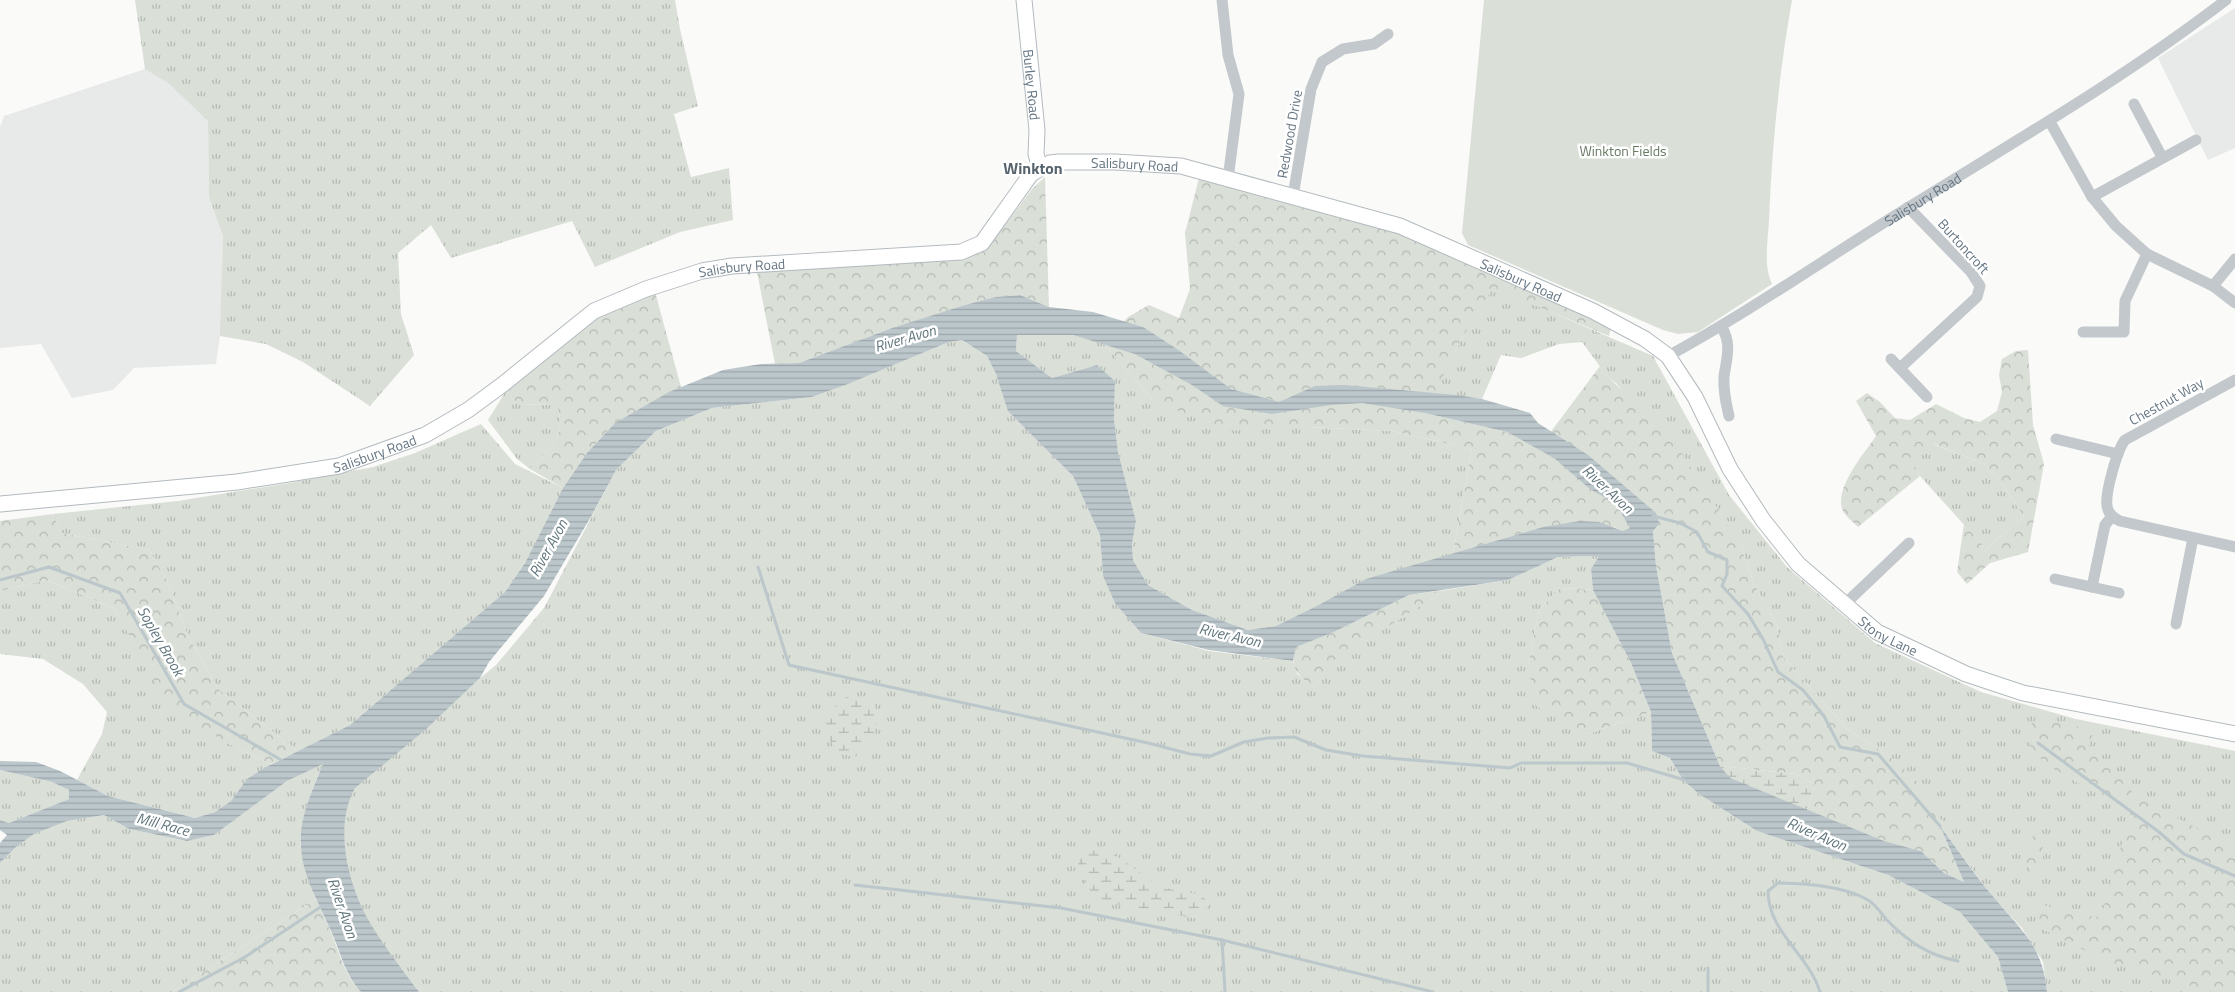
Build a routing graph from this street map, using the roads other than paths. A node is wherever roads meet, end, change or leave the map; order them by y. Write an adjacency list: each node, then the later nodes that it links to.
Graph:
1 (1024, 0): 9 (main road, Burley Road)
2 (1222, 0): 10 (street)
3 (2226, 0): 6 (street, Salisbury Road)
4 (1388, 34): 11 (street, Redwood Drive)
5 (2134, 104): 8 (street)
6 (2050, 122): 12 (street); 13 (street, Salisbury Road)
7 (2196, 140): 8 (street)
8 (2162, 157): 12 (street)
9 (1040, 168): 10 (main road, Salisbury Road); 28 (main road, Salisbury Road)
10 (1228, 179): 11 (main road, Salisbury Road)
11 (1293, 196): 20 (main road, Salisbury Road)
12 (2092, 197): 14 (street)
13 (1908, 208): 18 (street, Salisbury Road); 22 (street, Burtoncroft)
14 (2148, 254): 16 (street); 19 (street)
15 (2235, 259): 16 (street)
16 (2213, 286): 17 (street)
17 (2235, 302)
18 (1721, 326): 20 (street, Salisbury Road); 25 (street)
19 (2083, 332)
20 (1668, 356): 36 (main road, Stony Lane)
21 (1891, 359): 22 (street)
22 (1900, 368): 24 (street)
23 (2235, 380): 27 (street, Chestnut Way)
24 (1927, 397)
25 (1729, 416)
26 (2056, 439): 27 (street)
27 (2118, 454): 29 (street, Chestnut Way)
28 (0, 504)
29 (2112, 516): 30 (street); 34 (street, Chestnut Way)
30 (2193, 538): 32 (street); 37 (street)
31 (1910, 543): 36 (street)
32 (2235, 547)
33 (2055, 579): 34 (street)
34 (2092, 587): 35 (street)
35 (2118, 593)
36 (1845, 604): 38 (main road, Stony Lane)
37 (2176, 624)
38 (2235, 734)

